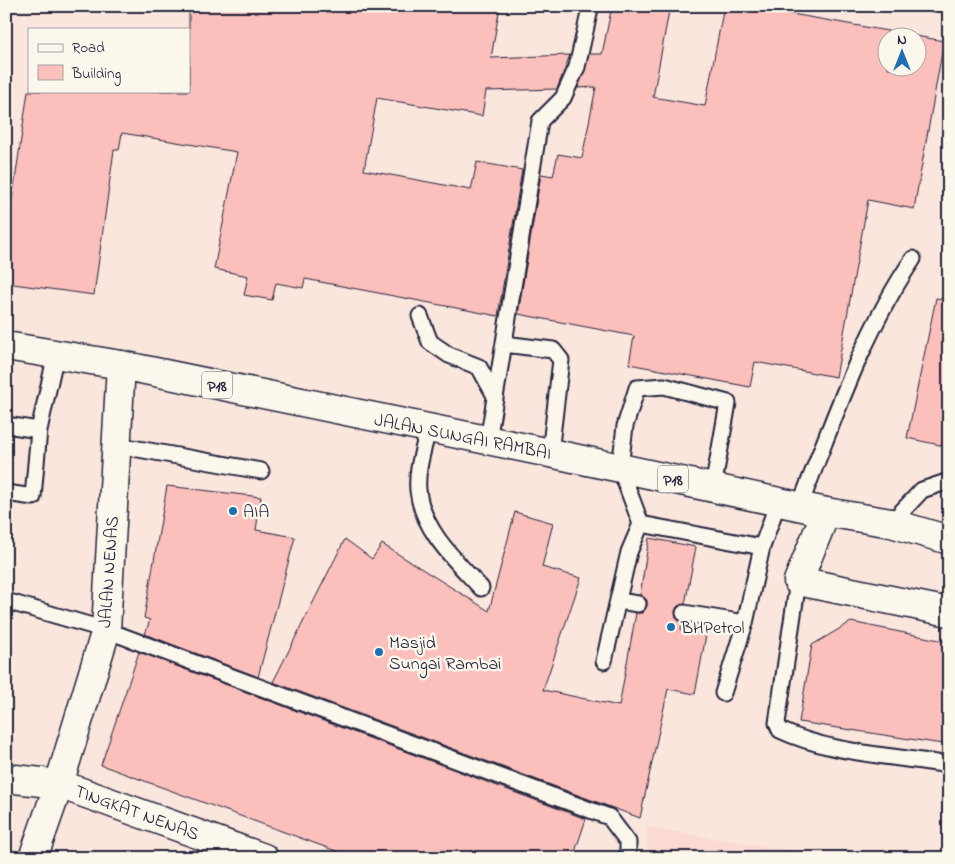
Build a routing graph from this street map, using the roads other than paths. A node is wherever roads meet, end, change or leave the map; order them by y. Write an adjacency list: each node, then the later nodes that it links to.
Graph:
1 (590, 9): 4 (lane)
2 (912, 258): 20 (lane)
3 (420, 316): 8 (lane)
4 (504, 344): 8 (lane); 14 (lane)
5 (6, 346): 6 (main road, JALAN SUNGAI RAMBAI / P18)
6 (56, 354): 7 (main road, JALAN SUNGAI RAMBAI / P18); 11 (lane)
7 (121, 366): 10 (main road, JALAN SUNGAI RAMBAI / P18); 13 (main road, JALAN NENAS)
8 (495, 396): 12 (lane)
9 (6, 425): 11 (lane)
10 (428, 429): 12 (main road, JALAN SUNGAI RAMBAI / P18); 29 (lane)
11 (39, 430): 19 (lane)
12 (488, 441): 14 (main road, JALAN SUNGAI RAMBAI / P18)
13 (116, 445): 16 (lane); 36 (main road, JALAN NENAS)
14 (550, 453): 15 (main road, JALAN SUNGAI RAMBAI / P18)
15 (620, 468): 18 (main road, JALAN SUNGAI RAMBAI / P18); 18 (lane); 23 (lane)
16 (261, 471)
17 (949, 481): 22 (lane)
18 (713, 488): 20 (main road, JALAN SUNGAI RAMBAI / P18)
19 (6, 493)
20 (788, 504): 21 (main road, JALAN SUNGAI RAMBAI / P18); 27 (lane)
21 (826, 512): 22 (main road, JALAN SUNGAI RAMBAI / P18); 28 (main road)
22 (891, 523): 24 (main road, JALAN SUNGAI RAMBAI / P18)
23 (641, 524): 27 (lane); 30 (lane)
24 (919, 530): 25 (main road, JALAN SUNGAI RAMBAI / P18); 26 (main road, JALAN SUNGAI RAMBAI / P18)
25 (949, 530)
26 (949, 540)
27 (762, 547): 35 (lane)
28 (798, 581): 34 (main road); 39 (lane)
29 (481, 588)
30 (619, 600): 32 (lane); 37 (lane)
31 (6, 601): 36 (lane)
32 (638, 604)
33 (684, 612): 35 (lane)
34 (949, 612)
35 (744, 623): 38 (lane)
36 (106, 630): 41 (main road, JALAN NENAS); 44 (lane)
37 (604, 661)
38 (723, 693)
39 (949, 764)
40 (6, 778): 41 (main road, TINGKAT NENAS)
41 (59, 784): 42 (main road, JALAN NENAS); 43 (main road, TINGKAT NENAS)
42 (33, 858)
43 (264, 858)
44 (628, 858)

